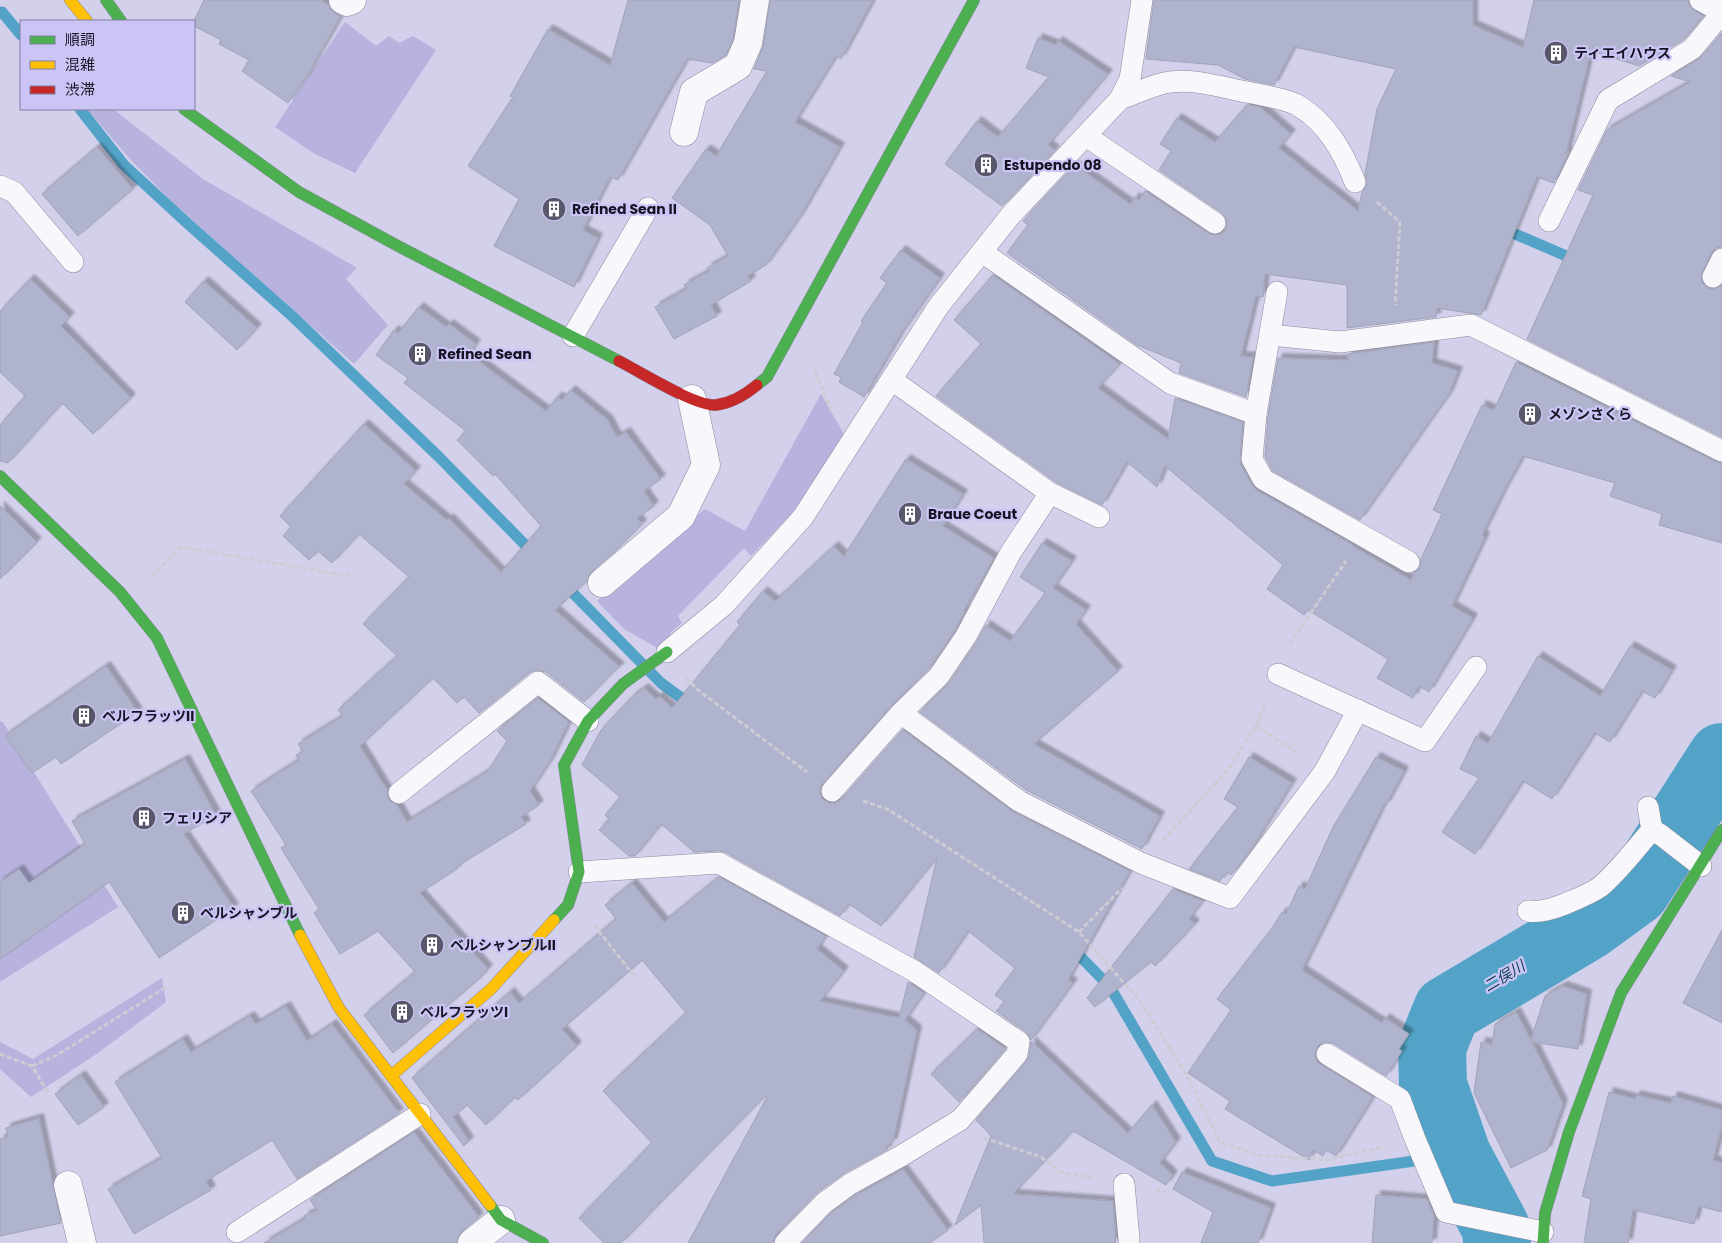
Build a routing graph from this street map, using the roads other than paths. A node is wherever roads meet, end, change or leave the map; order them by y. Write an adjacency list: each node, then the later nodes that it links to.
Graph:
1 (70, 0): 10 (street)
2 (106, 0): 11 (street)
3 (343, 0): 4 (street)
4 (352, 0)
5 (755, 0): 16 (street)
6 (974, 0): 29 (street)
7 (1142, 0): 12 (lane)
8 (1700, 0): 9 (lane)
9 (1722, 13): 21 (lane)
10 (86, 20)
11 (120, 20)
12 (1120, 99): 17 (lane); 18 (lane)
13 (185, 110): 15 (street)
14 (191, 110): 15 (street)
15 (202, 124): 27 (street)
16 (684, 132)
17 (1086, 136): 22 (lane); 23 (lane)
18 (1355, 182)
19 (0, 186): 24 (lane)
20 (648, 208): 27 (lane)
21 (1549, 221)
22 (1215, 223)
23 (982, 252): 28 (lane); 30 (lane)
24 (73, 262)
25 (1276, 292): 26 (lane)
26 (1270, 335): 30 (lane); 31 (lane)
27 (573, 336): 29 (street)
28 (892, 380): 33 (lane); 37 (lane)
29 (692, 399): 36 (street)
30 (1256, 414): 35 (lane)
31 (1722, 451)
32 (0, 476): 52 (street)
33 (1050, 493): 34 (lane); 41 (lane)
34 (1099, 517)
35 (1409, 562)
36 (602, 583)
37 (670, 650): 42 (street)
38 (1476, 667): 40 (lane)
39 (1278, 674): 40 (lane)
40 (1358, 710): 41 (lane)
41 (901, 713): 43 (lane)
42 (588, 721): 44 (lane); 49 (street)
43 (832, 791)
44 (399, 793)
45 (1648, 807): 47 (lane)
46 (1722, 830): 48 (street)
47 (1656, 833): 48 (lane); 50 (lane)
48 (1696, 862): 58 (street)
49 (579, 872): 52 (street); 63 (lane)
50 (1528, 911)
51 (1327, 1054): 58 (lane)
52 (391, 1076): 53 (street)
53 (420, 1114): 56 (street); 57 (lane)
54 (1124, 1184): 59 (lane)
55 (68, 1185): 60 (street)
56 (501, 1220): 61 (street); 62 (street)
57 (237, 1232)
58 (1538, 1234)
59 (1129, 1239)
60 (82, 1243)
61 (472, 1243)
62 (543, 1243)
63 (785, 1243)

